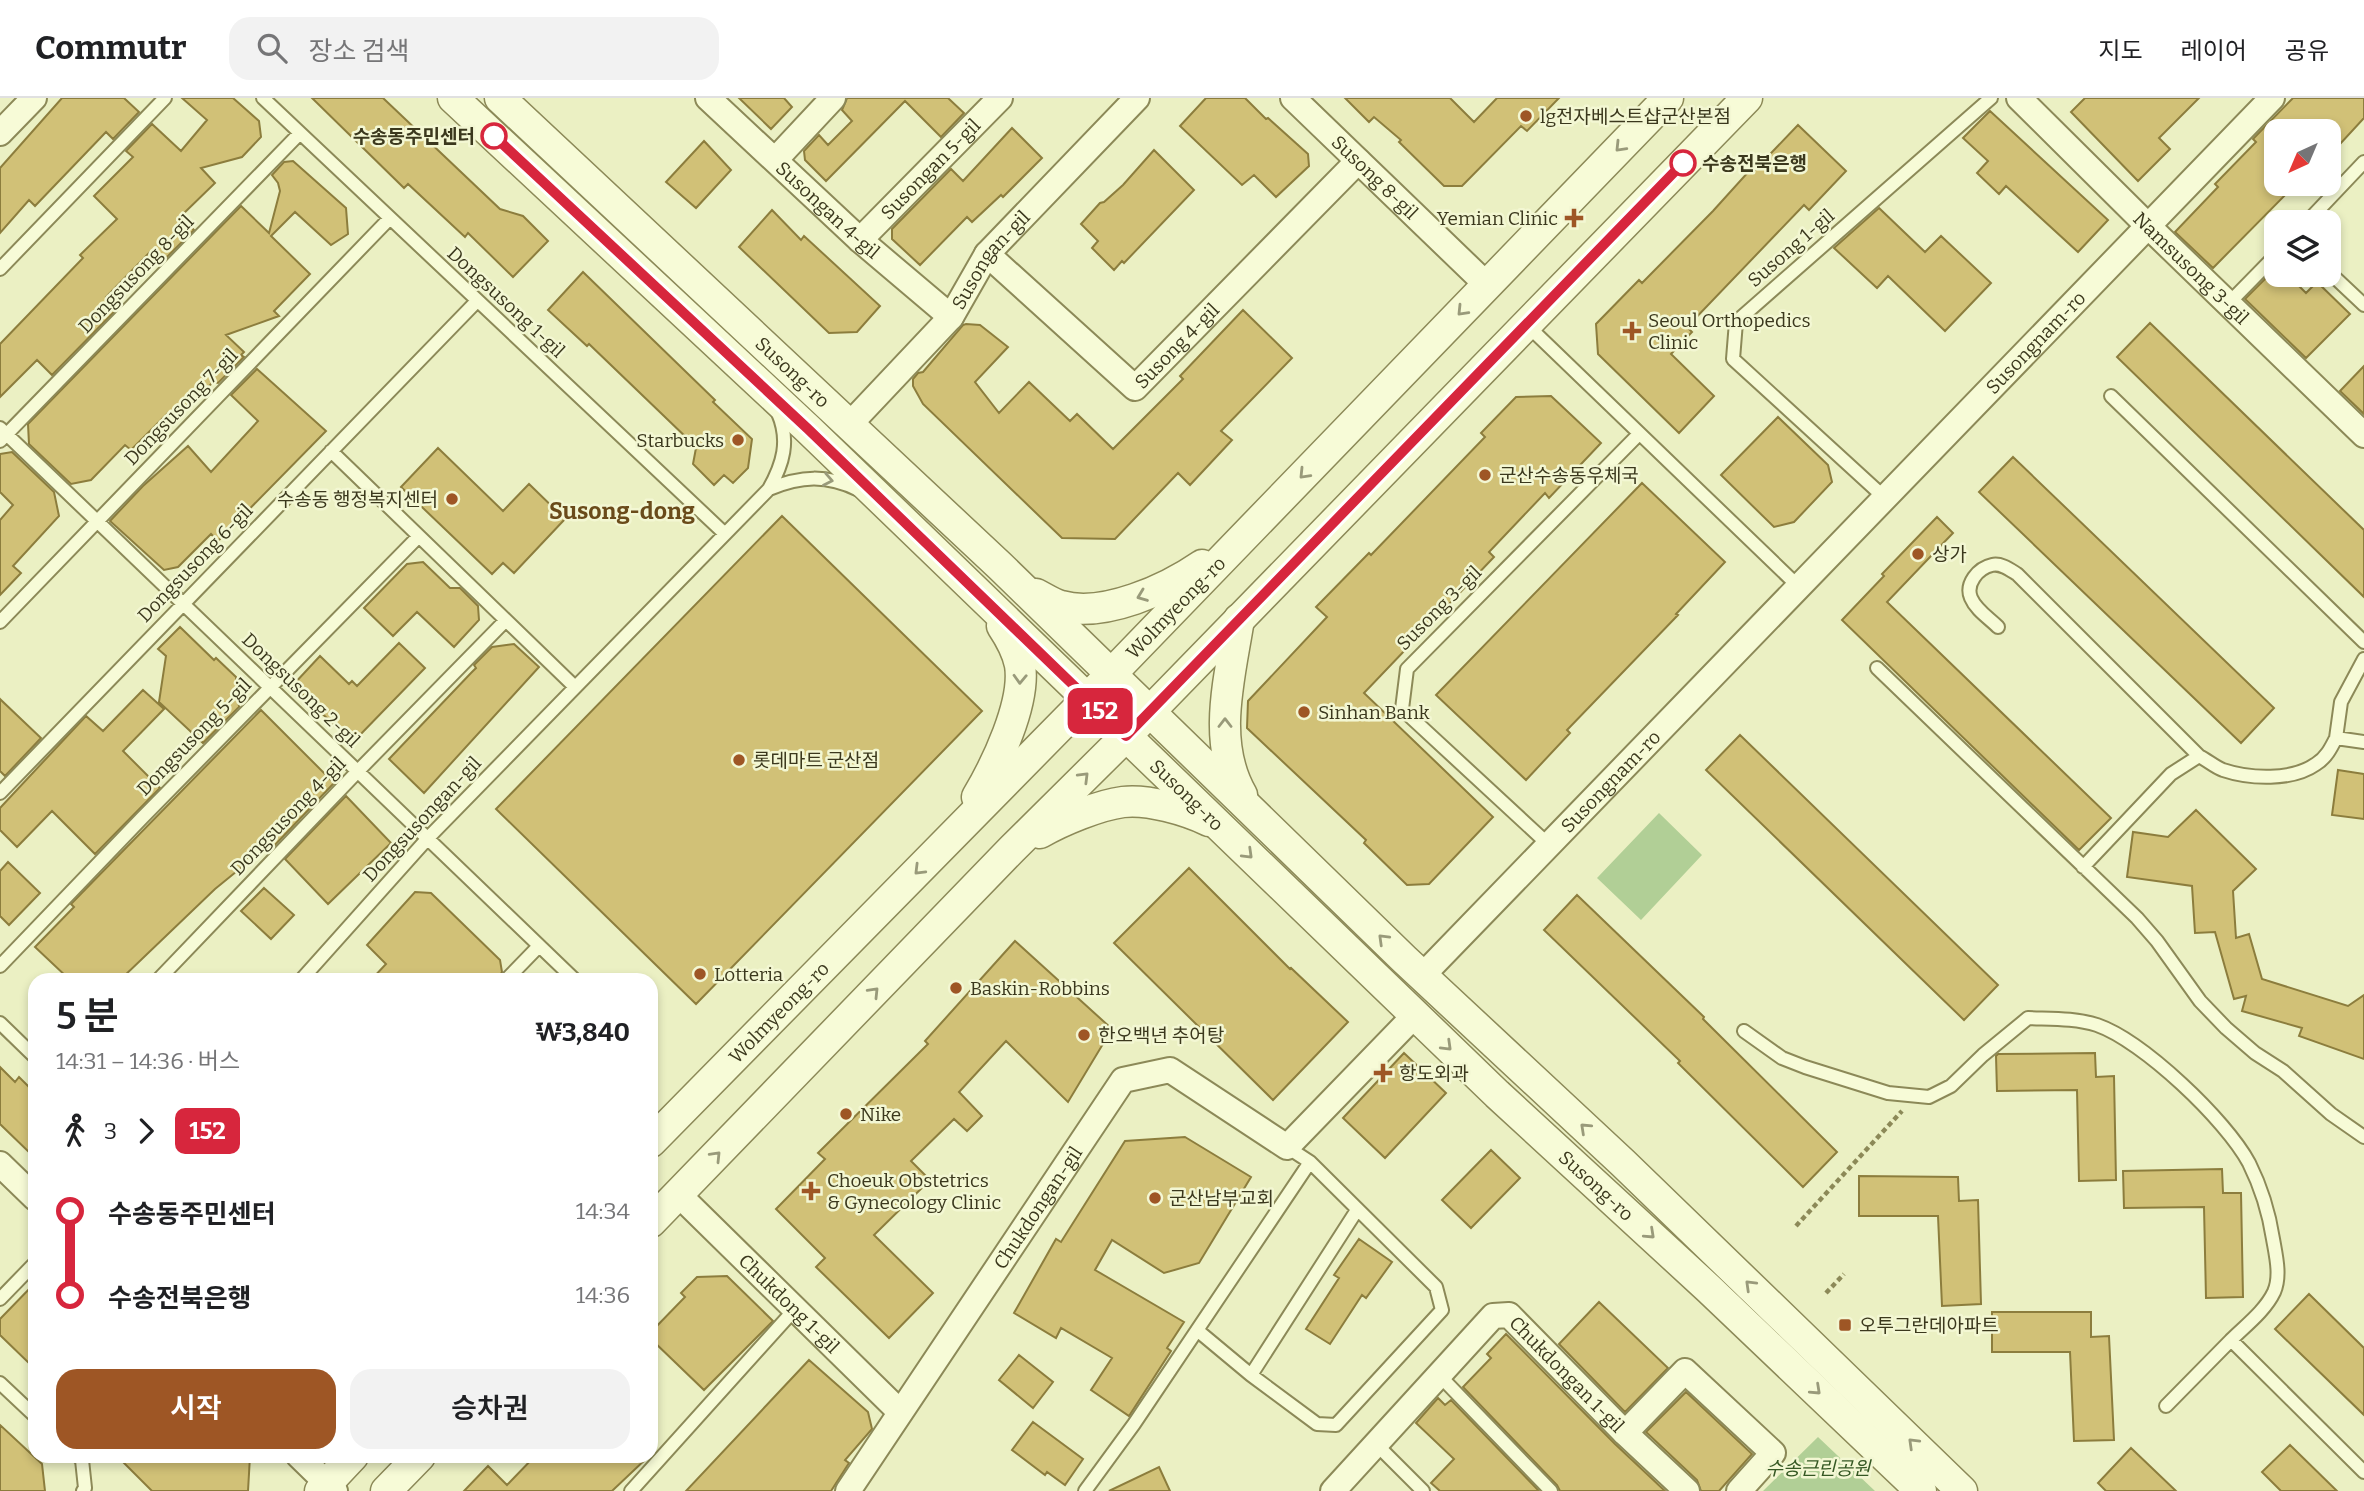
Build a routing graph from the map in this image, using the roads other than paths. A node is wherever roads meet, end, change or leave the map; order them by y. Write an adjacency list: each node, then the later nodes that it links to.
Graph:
1 (34, 98): 16 (street)
2 (165, 98): 27 (lane)
3 (263, 98): 17 (lane, Dongsusong 1-gil)
4 (453, 98): 35 (street, Susong-ro)
5 (500, 98): 37 (street, Susong-ro)
6 (708, 98): 18 (street, Susongan 4-gil)
7 (833, 98): 18 (street)
8 (1000, 98): 24 (street, Susongan 5-gil)
9 (1137, 98): 25 (street, Susongan-gil)
10 (1293, 98): 19 (street, Susong 8-gil)
11 (1668, 98): 29 (street, Wolmyeong-ro, one-way to 29)
12 (1746, 98): 34 (street)
13 (1991, 98): 43 (lane, Susong 1-gil)
14 (2019, 98): 23 (street, Namsusong 3-gil)
15 (2272, 98): 23 (street, Susongnam-ro)
16 (0, 133)
17 (300, 133): 22 (lane, Dongsusong 1-gil); 38 (lane, Dongsusong 8-gil)
18 (776, 159): 24 (street, Susongan 4-gil)
19 (1358, 161): 25 (street, Susong 4-gil); 29 (street, Susong 8-gil)
20 (2364, 162): 21 (lane)
21 (2318, 210)
22 (390, 218): 30 (lane, Dongsusong 1-gil); 45 (lane, Dongsusong 7-gil)
23 (2148, 226): 31 (street, Namsusong 3-gil); 43 (street, Susongnam-ro)
24 (860, 240): 33 (street, Susongan 4-gil)
25 (988, 254): 33 (street, Susongan-gil)
26 (2264, 267): 31 (lane)
27 (0, 269)
28 (2341, 283): 32 (lane)
29 (1487, 285): 48 (street, Wolmyeong-ro, one-way to 48)
30 (477, 301): 41 (lane, Dongsusong 6-gil); 46 (lane, Dongsusong 1-gil)
31 (2228, 304): 40 (street, Namsusong 3-gil)
32 (2364, 305)
33 (951, 317): 37 (street, Susongan-gil)
34 (1527, 324): 39 (lane); 53 (street)
35 (763, 387): 42 (lane); 44 (street, Susong-ro)
36 (2111, 396): 57 (lane)
37 (850, 424): 49 (street, Susong-ro)
38 (2, 434): 45 (lane, Dongsusong 2-gil)
39 (1639, 434): 50 (lane); 75 (lane, Susong 3-gil)
40 (2364, 435)
41 (331, 451): 47 (lane); 52 (lane, Dongsusong 6-gil)
42 (769, 489): 44 (lane, one-way to 44); 46 (lane, Dongsusongan-gil)
43 (1885, 498): 50 (street, Susongnam-ro)
44 (885, 503): 51 (street, Susong-ro)
45 (98, 520): 52 (lane, Dongsusong 2-gil); 55 (lane, Dongsusong 7-gil)
46 (724, 533): 61 (lane, Dongsusongan-gil)
47 (418, 537): 54 (lane); 62 (lane, Dongsusong 5-gil)
48 (1242, 537): 49 (street, one-way to 49); 60 (street, Wolmyeong-ro)
49 (1009, 575): 60 (street, Susong-ro)
50 (1799, 587): 75 (street, Susongnam-ro)
51 (982, 597): 63 (street, Susong-ro); 73 (street, one-way to 73)
52 (183, 602): 62 (lane, Dongsusong 2-gil); 70 (lane, Dongsusong 6-gil)
53 (1239, 619): 64 (street); 71 (street, one-way to 53)
54 (505, 621): 61 (lane); 69 (lane, Dongsusong 4-gil)
55 (0, 622)
56 (1997, 626): 68 (lane)
57 (2364, 642)
58 (2364, 659): 66 (lane)
59 (1877, 668): 77 (lane)
60 (1111, 674): 63 (street, Wolmyeong-ro); 64 (street, Susong-ro)
61 (575, 687): 74 (lane, Dongsusongan-gil)
62 (269, 688): 69 (lane, Dongsusong 2-gil); 79 (lane, Dongsusong 5-gil)
63 (1087, 699): 65 (street, Susong-ro); 73 (street, Wolmyeong-ro)
64 (1150, 711): 65 (street); 71 (street, Susong-ro)
65 (1126, 736): 72 (street, Susong-ro); 76 (street, one-way to 65)
66 (2336, 738): 67 (lane); 68 (lane)
67 (2364, 742)
68 (2199, 756): 77 (lane)
69 (358, 771): 74 (lane, Dongsusong 2-gil); 80 (lane, Dongsusong 4-gil)
70 (0, 793)
71 (1251, 810): 84 (street, Susong-ro, one-way to 71)
72 (1220, 827): 76 (street); 85 (street, Susong-ro, one-way to 85)
73 (958, 830): 89 (street, Wolmyeong-ro, one-way to 89)
74 (428, 838): 78 (lane, Dongsusong 2-gil); 81 (lane, Dongsusongan-gil)
75 (1549, 845): 84 (street, Susongnam-ro)
76 (1013, 849): 95 (street, one-way to 76)
77 (2083, 867): 90 (lane)
78 (539, 946): 82 (lane); 83 (lane, Dongsusong 2-gil)
79 (0, 966)
80 (165, 973)
81 (307, 973)
82 (513, 973)
83 (568, 973)
84 (1422, 976): 130 (street, Susong-ro, one-way to 84)
85 (1415, 1015): 91 (street); 129 (street, Susong-ro, one-way to 129)
86 (0, 1023): 88 (lane)
87 (1744, 1031): 102 (lane)
88 (28, 1050)
89 (658, 1135)
90 (2364, 1137)
91 (1287, 1147): 92 (lane, Chukdongan-gil); 108 (street, Chukdongan-gil)
92 (1310, 1162): 96 (lane, Chukdongan-gil); 101 (lane)
93 (0, 1164): 94 (street)
94 (28, 1191)
95 (678, 1194): 97 (street); 100 (street, Chukdong 1-gil)
96 (1357, 1210): 103 (lane); 103 (lane, Chukdongan-gil)
97 (658, 1215)
98 (28, 1270): 99 (lane)
99 (0, 1299)
100 (795, 1309): 108 (street, Chukdong 1-gil); 111 (lane)
101 (1197, 1330): 103 (lane); 123 (lane)
102 (2231, 1340): 106 (lane); 117 (lane)
103 (1251, 1375)
104 (1440, 1376): 109 (street, Chukdongan 1-gil); 110 (street, Chukdongan 1-gil); 126 (lane)
105 (0, 1383): 107 (lane)
106 (2166, 1406)
107 (28, 1409)
108 (900, 1412): 122 (street, Chukdongan-gil)
109 (1625, 1433): 127 (street, Chukdongan 1-gil); 128 (street)
110 (1377, 1445): 124 (street, Chukdongan 1-gil); 125 (lane)
111 (658, 1461)
112 (82, 1463): 119 (lane)
113 (305, 1463): 118 (street)
114 (347, 1463): 118 (street)
115 (413, 1463): 120 (street)
116 (656, 1463): 121 (lane)
117 (2364, 1472)
118 (327, 1488)
119 (83, 1491)
120 (386, 1491)
121 (631, 1491)
122 (848, 1491)
123 (1085, 1491)
124 (1333, 1491)
125 (1423, 1491)
126 (1551, 1491)
127 (1687, 1491)
128 (1739, 1491)
129 (1921, 1491)
130 (1962, 1491)

